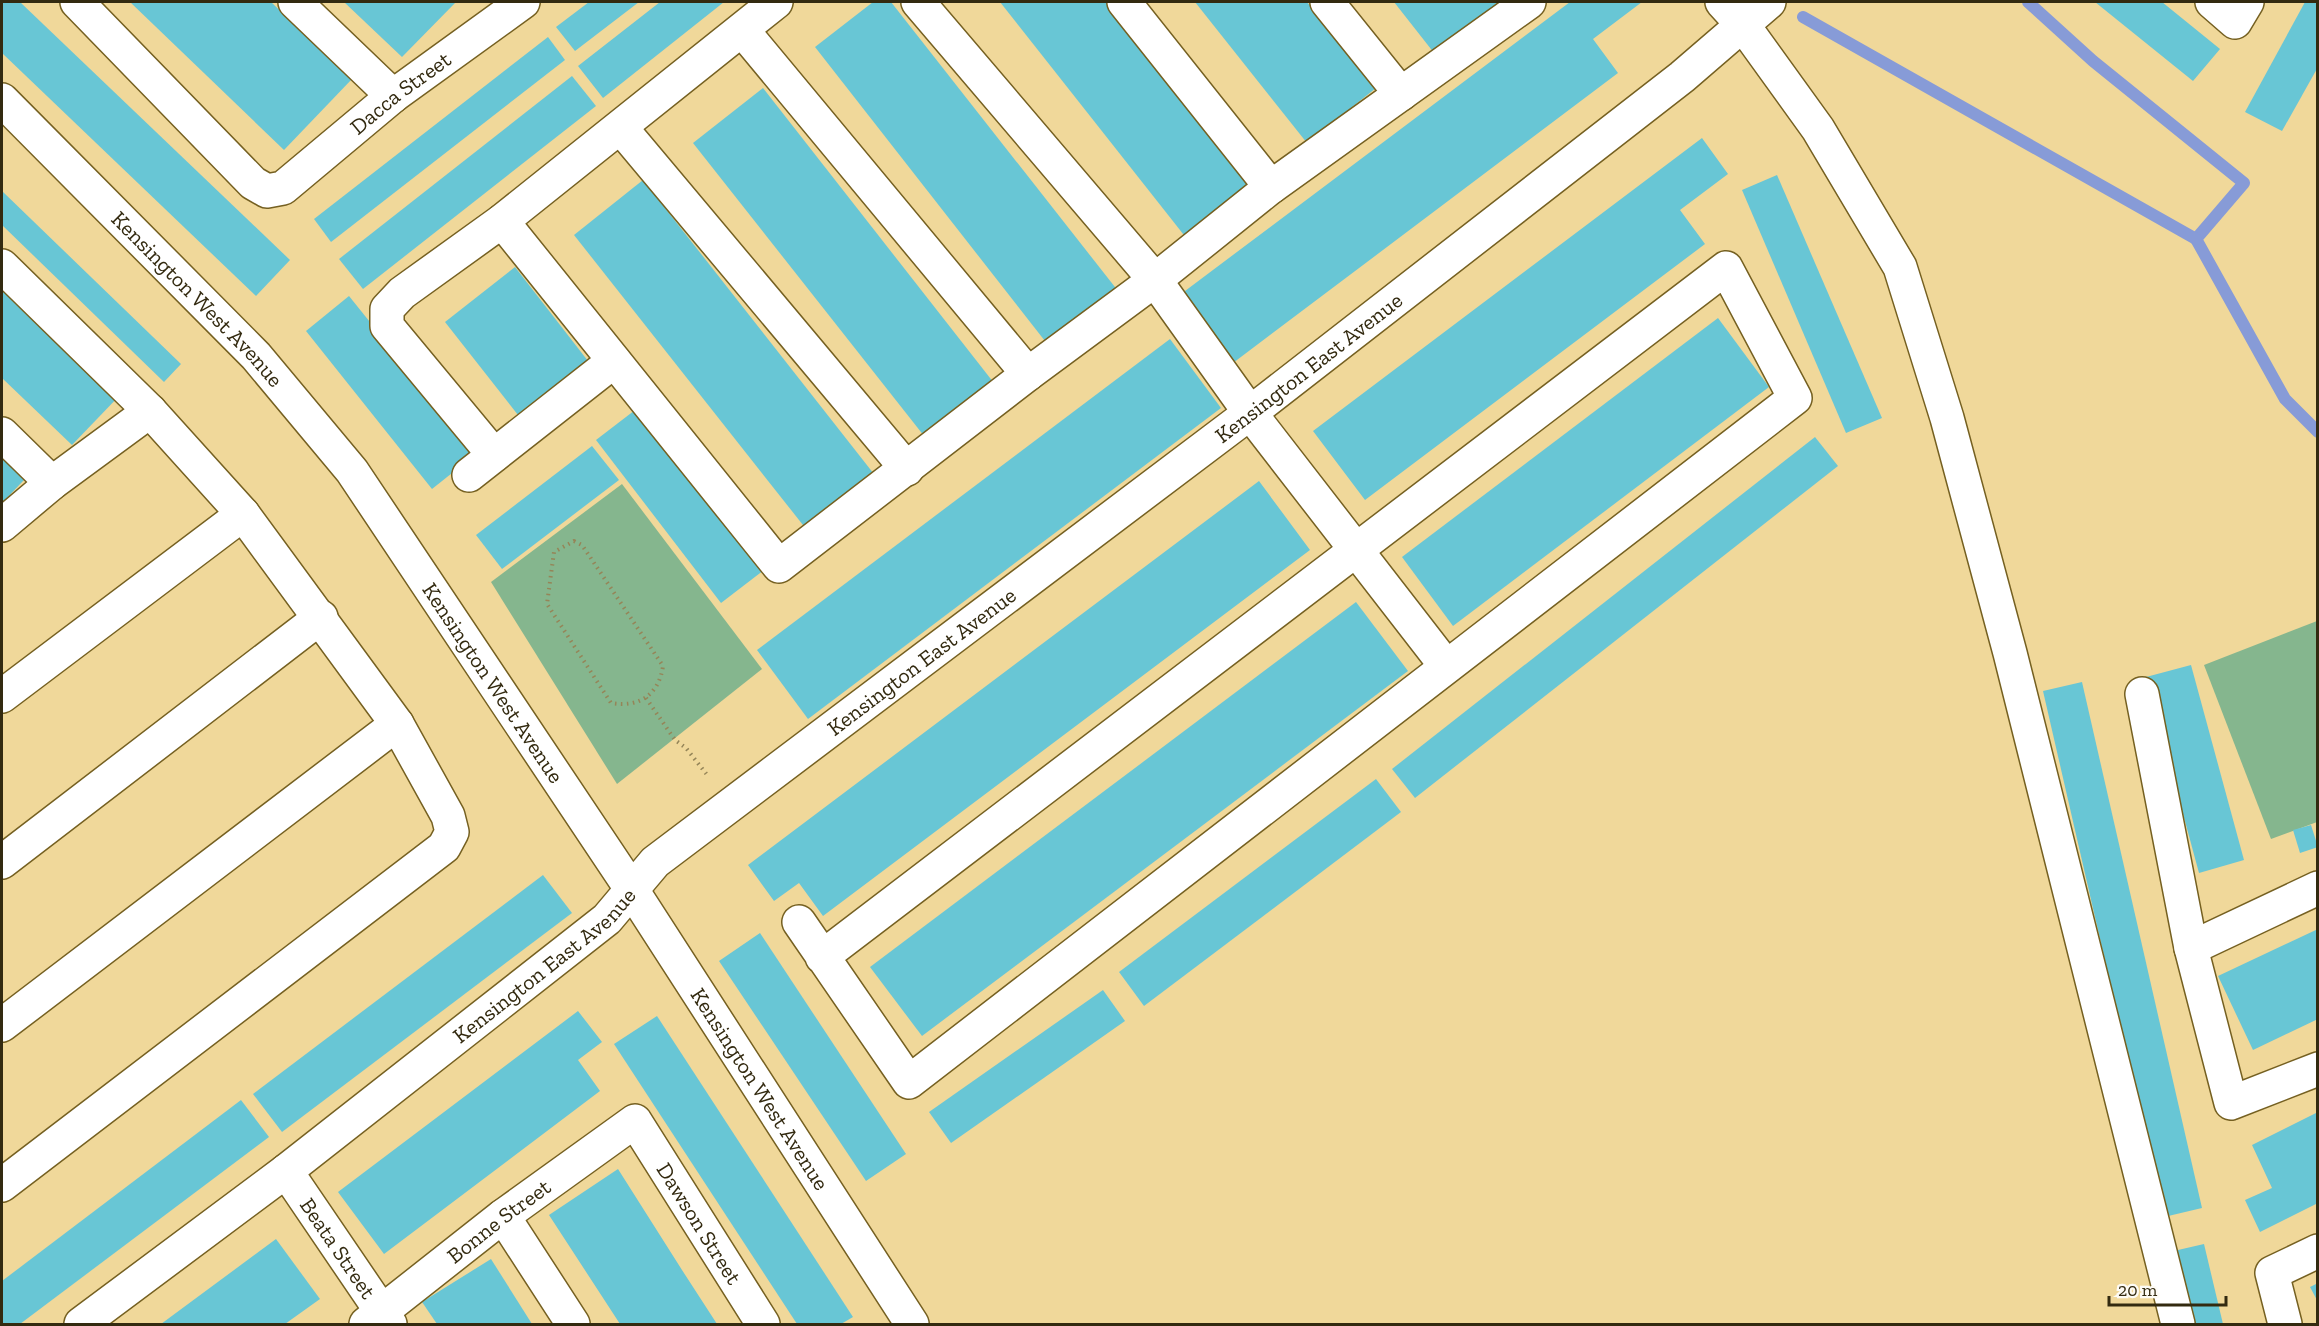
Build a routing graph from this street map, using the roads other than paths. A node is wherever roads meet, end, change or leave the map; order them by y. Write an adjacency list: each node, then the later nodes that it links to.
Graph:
1 (76, 2): 15 (street, Dacca Street)
2 (295, 2): 15 (street)
3 (522, 2): 15 (street, Dacca Street)
4 (776, 2): 13 (street)
5 (918, 2): 21 (street)
6 (1124, 2): 18 (street)
7 (1327, 2): 14 (street)
8 (1769, 2): 12 (street, Kensington East Avenue)
9 (2212, 2): 10 (street)
10 (2247, 2)
11 (1523, 3): 14 (street)
12 (1733, 13): 25 (street, Kensington East Avenue); 55 (street)
13 (743, 31): 17 (street); 23 (street)
14 (1401, 94): 18 (street)
15 (393, 96)
16 (2, 100): 39 (street, Kensington West Avenue)
17 (621, 128): 19 (street); 27 (street)
18 (1271, 187): 21 (street)
19 (502, 221): 22 (street); 22 (street)
20 (2, 266): 24 (street)
21 (1155, 280): 23 (street); 25 (street)
22 (614, 361): 27 (street)
23 (1028, 374): 27 (street)
24 (150, 411): 28 (street); 29 (street)
25 (1250, 413): 31 (street); 39 (street, Kensington East Avenue)
26 (2, 434): 28 (street)
27 (907, 470)
28 (52, 483): 30 (street)
29 (243, 514): 32 (street); 35 (street)
30 (2, 525)
31 (1356, 551): 33 (street); 33 (street); 42 (street)
32 (321, 617): 36 (street); 37 (street)
33 (1446, 666): 42 (street)
34 (2142, 694): 41 (street)
35 (2, 696)
36 (397, 724): 43 (street); 47 (street)
37 (2, 862)
38 (2318, 888): 41 (street)
39 (632, 890): 46 (street, Kensington East Avenue); 54 (street, Kensington West Avenue)
40 (799, 922): 42 (street)
41 (2192, 948): 44 (street)
42 (822, 957)
43 (2, 1025)
44 (2318, 1069)
45 (635, 1121): 48 (street, Bonne Street); 53 (street, Dawson Street)
46 (286, 1171): 50 (street, Beata Street); 51 (street, Kensington East Avenue)
47 (2, 1185)
48 (502, 1216): 50 (street, Bonne Street); 52 (street)
49 (2318, 1251): 56 (street)
50 (380, 1321)
51 (81, 1324)
52 (573, 1324)
53 (763, 1324)
54 (912, 1324)
55 (2178, 1324)
56 (2285, 1324)

